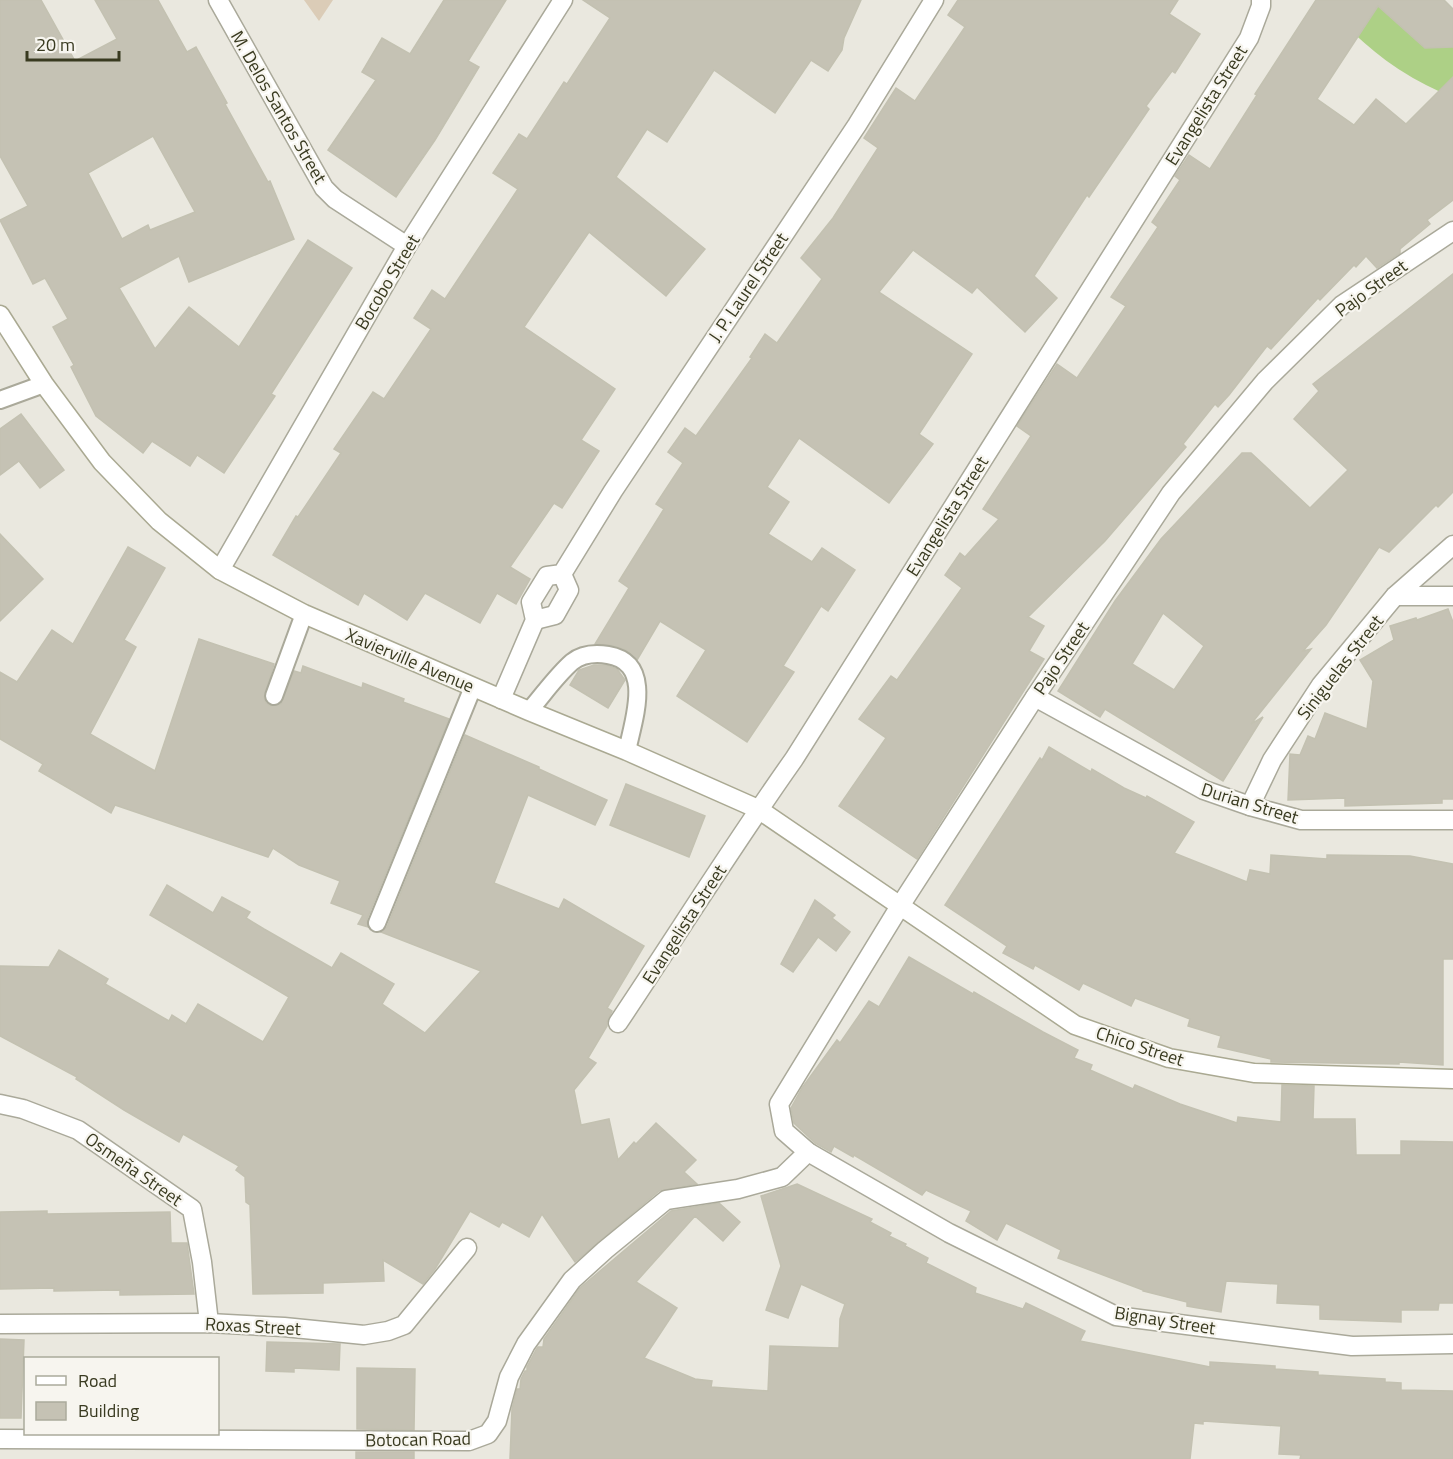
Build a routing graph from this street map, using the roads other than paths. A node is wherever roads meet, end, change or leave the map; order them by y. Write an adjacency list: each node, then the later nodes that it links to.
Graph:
1 (218, 0): 6 (street, M. Delos Santos Street)
2 (563, 0): 6 (street, Bocobo Street)
3 (934, 0): 12 (street, J. P. Laurel Street)
4 (1261, 0): 24 (street, Evangelista Street)
5 (1453, 231): 19 (street, Pajo Street)
6 (407, 246): 11 (street, Bocobo Street)
7 (0, 317): 8 (street, Xavierville Avenue)
8 (44, 384): 9 (lane); 11 (street, Xavierville Avenue)
9 (0, 400)
10 (1453, 545): 13 (street, Siniguelas Street)
11 (220, 570): 15 (street, Xavierville Avenue)
12 (562, 574): 16 (street, J. P. Laurel Street); 16 (street)
13 (1395, 596): 14 (street); 23 (street, Siniguelas Street)
14 (1453, 596)
15 (304, 614): 17 (street, Xavierville Avenue); 18 (lane)
16 (535, 620): 20 (street, J. P. Laurel Street)
17 (473, 687): 20 (street, Xavierville Avenue); 27 (lane)
18 (274, 696)
19 (1035, 697): 23 (street, Durian Street); 26 (street, Pajo Street)
20 (501, 699): 21 (street, Xavierville Avenue)
21 (529, 711): 22 (street, Xavierville Avenue); 22 (lane)
22 (627, 751): 24 (street, Xavierville Avenue)
23 (1250, 806): 25 (street, Durian Street)
24 (758, 809): 26 (street, Xavierville Avenue); 28 (street, Evangelista Street)
25 (1453, 820)
26 (900, 906): 29 (street, Chico Street); 31 (street, Pajo Street)
27 (377, 923)
28 (618, 1023)
29 (1453, 1078)
30 (0, 1104): 33 (street, Osmeña Street)
31 (808, 1152): 35 (street, Bignay Street); 36 (street, Botocan Road)
32 (467, 1248): 33 (street, Roxas Street)
33 (209, 1323): 34 (street, Roxas Street)
34 (0, 1324)
35 (1453, 1344)
36 (0, 1439)

